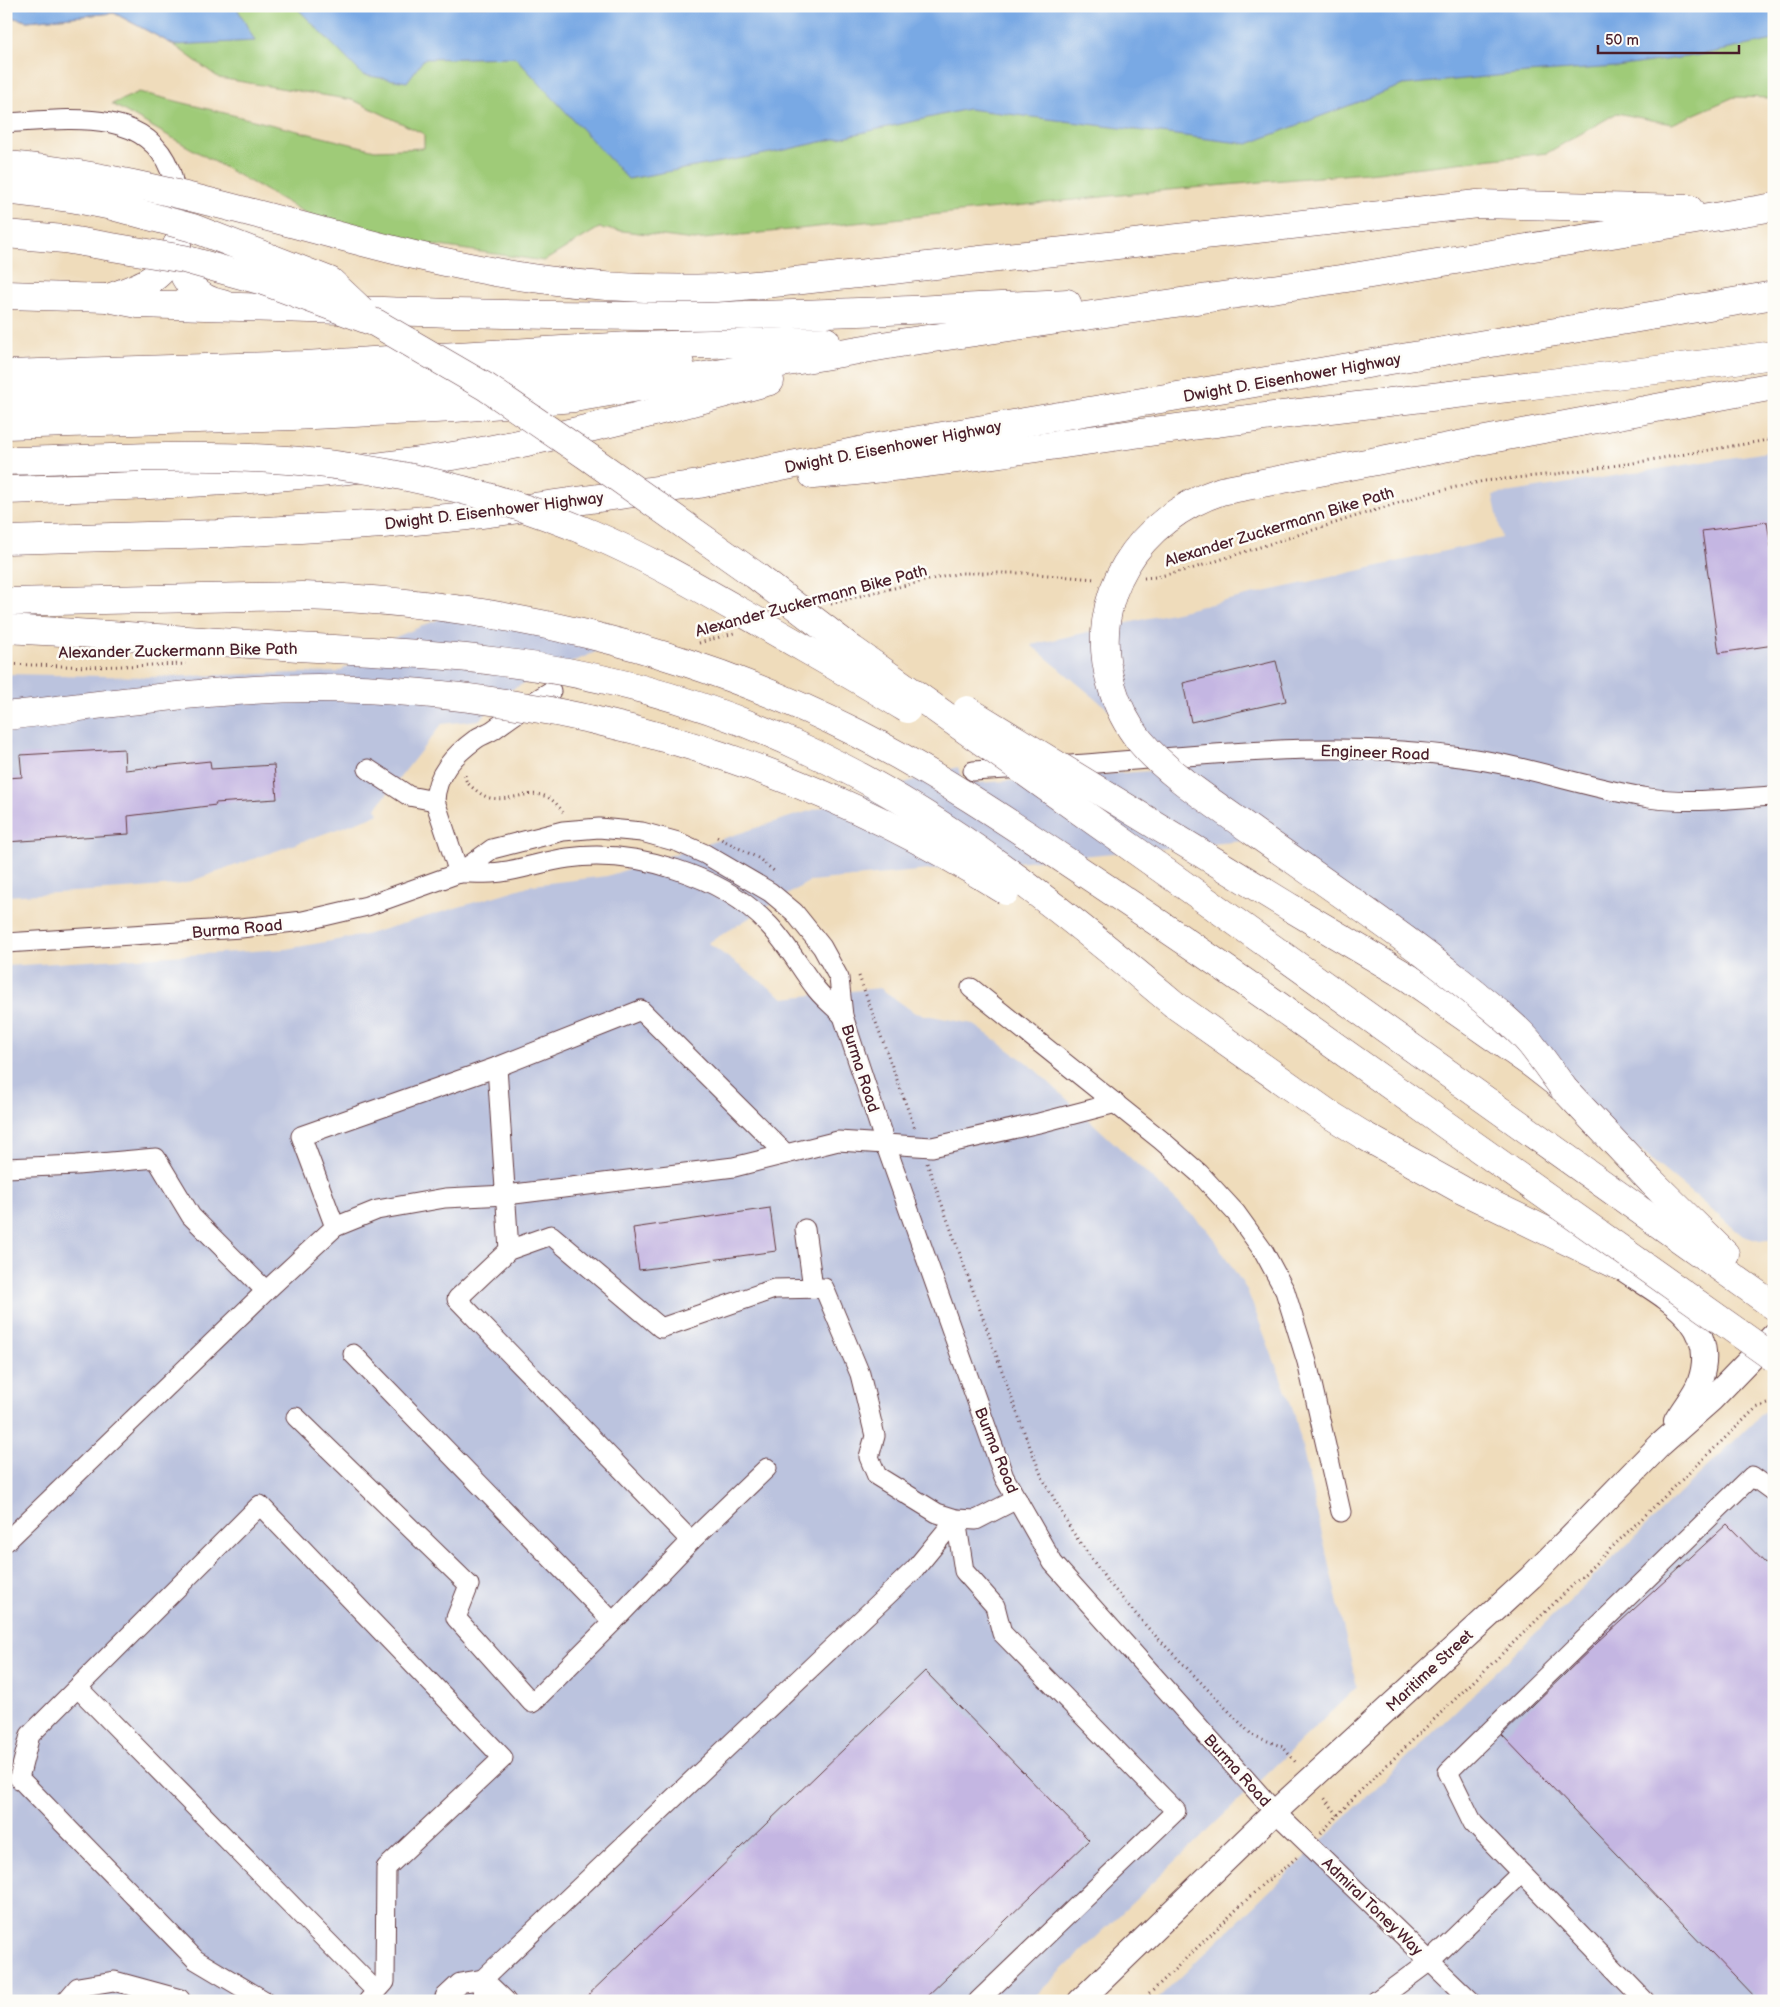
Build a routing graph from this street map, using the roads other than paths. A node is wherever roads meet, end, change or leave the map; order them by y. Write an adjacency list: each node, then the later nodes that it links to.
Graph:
1 (6, 123): 6 (street)
2 (6, 165): 4 (highway, bridge)
3 (6, 190): 12 (highway, bridge)
4 (1762, 209): 9 (highway)
5 (6, 234): 12 (highway, bridge)
6 (176, 246): 10 (highway); 11 (highway)
7 (6, 295): 10 (highway)
8 (1774, 295): 20 (highway, Dwight D. Eisenhower Highway)
9 (1230, 296): 11 (highway); 13 (highway)
10 (107, 298): 11 (highway)
11 (239, 307)
12 (376, 323): 23 (highway, bridge)
13 (938, 337): 15 (highway); 17 (highway); 18 (highway); 21 (highway)
14 (1774, 354): 20 (highway)
15 (6, 374)
16 (1774, 386): 39 (highway, bridge)
17 (6, 399)
18 (6, 425)
19 (6, 461): 32 (highway, bridge)
20 (700, 484): 22 (highway, Dwight D. Eisenhower Highway)
21 (6, 490)
22 (6, 540)
23 (755, 575): 32 (highway, bridge); 39 (highway, bridge)
24 (6, 602): 53 (highway, bridge)
25 (6, 629): 36 (highway, bridge)
26 (551, 691): 31 (street)
27 (6, 716): 36 (highway, bridge)
28 (368, 769): 31 (street)
29 (973, 772): 30 (street, Engineer Road)
30 (1774, 796)
31 (435, 802): 33 (street)
32 (1156, 865): 52 (highway)
33 (460, 873): 34 (street, Burma Road); 37 (street, Burma Road); 37 (street, Burma Road)
34 (6, 943)
35 (971, 988): 40 (street)
36 (1175, 1005): 48 (highway)
37 (843, 1016): 41 (street, Burma Road)
38 (497, 1067): 42 (street); 44 (street); 45 (street)
39 (1564, 1089): 51 (highway)
40 (1116, 1103): 41 (street); 60 (street)
41 (885, 1143): 42 (street); 59 (street, Burma Road)
42 (786, 1154): 44 (street)
43 (6, 1168): 50 (street)
44 (506, 1194): 45 (street); 47 (street)
45 (335, 1227): 50 (street)
46 (805, 1229): 49 (street)
47 (509, 1250): 49 (street); 63 (street)
48 (1619, 1266): 53 (main road); 56 (main road)
49 (812, 1288): 61 (street)
50 (266, 1291): 62 (street)
51 (1774, 1296)
52 (1774, 1306)
53 (1772, 1348): 56 (main road, Maritime Street)
54 (353, 1354): 64 (street)
55 (296, 1417): 64 (street)
56 (1660, 1445): 66 (main road, Maritime Street)
57 (768, 1468): 63 (street)
58 (1774, 1492): 67 (street)
59 (1017, 1499): 61 (street); 66 (street, Burma Road)
60 (1341, 1512)
61 (956, 1519): 69 (street); 77 (street)
62 (6, 1540)
63 (691, 1541): 64 (street)
64 (612, 1622)
65 (78, 1688): 70 (street); 70 (street); 73 (street)
66 (1275, 1812): 68 (street, Admiral Toney Way); 78 (main road, Maritime Street)
67 (1521, 1873): 68 (street); 81 (street)
68 (1430, 1961): 79 (street); 80 (street, Admiral Toney Way)
69 (483, 1979): 74 (street); 75 (street); 76 (street)
70 (372, 1996)
71 (66, 2001): 72 (street)
72 (180, 2001)
73 (265, 2001)
74 (445, 2001)
75 (482, 2001)
76 (506, 2001)
77 (978, 2001)
78 (1080, 2001)
79 (1376, 2001)
80 (1471, 2001)
81 (1645, 2001)

